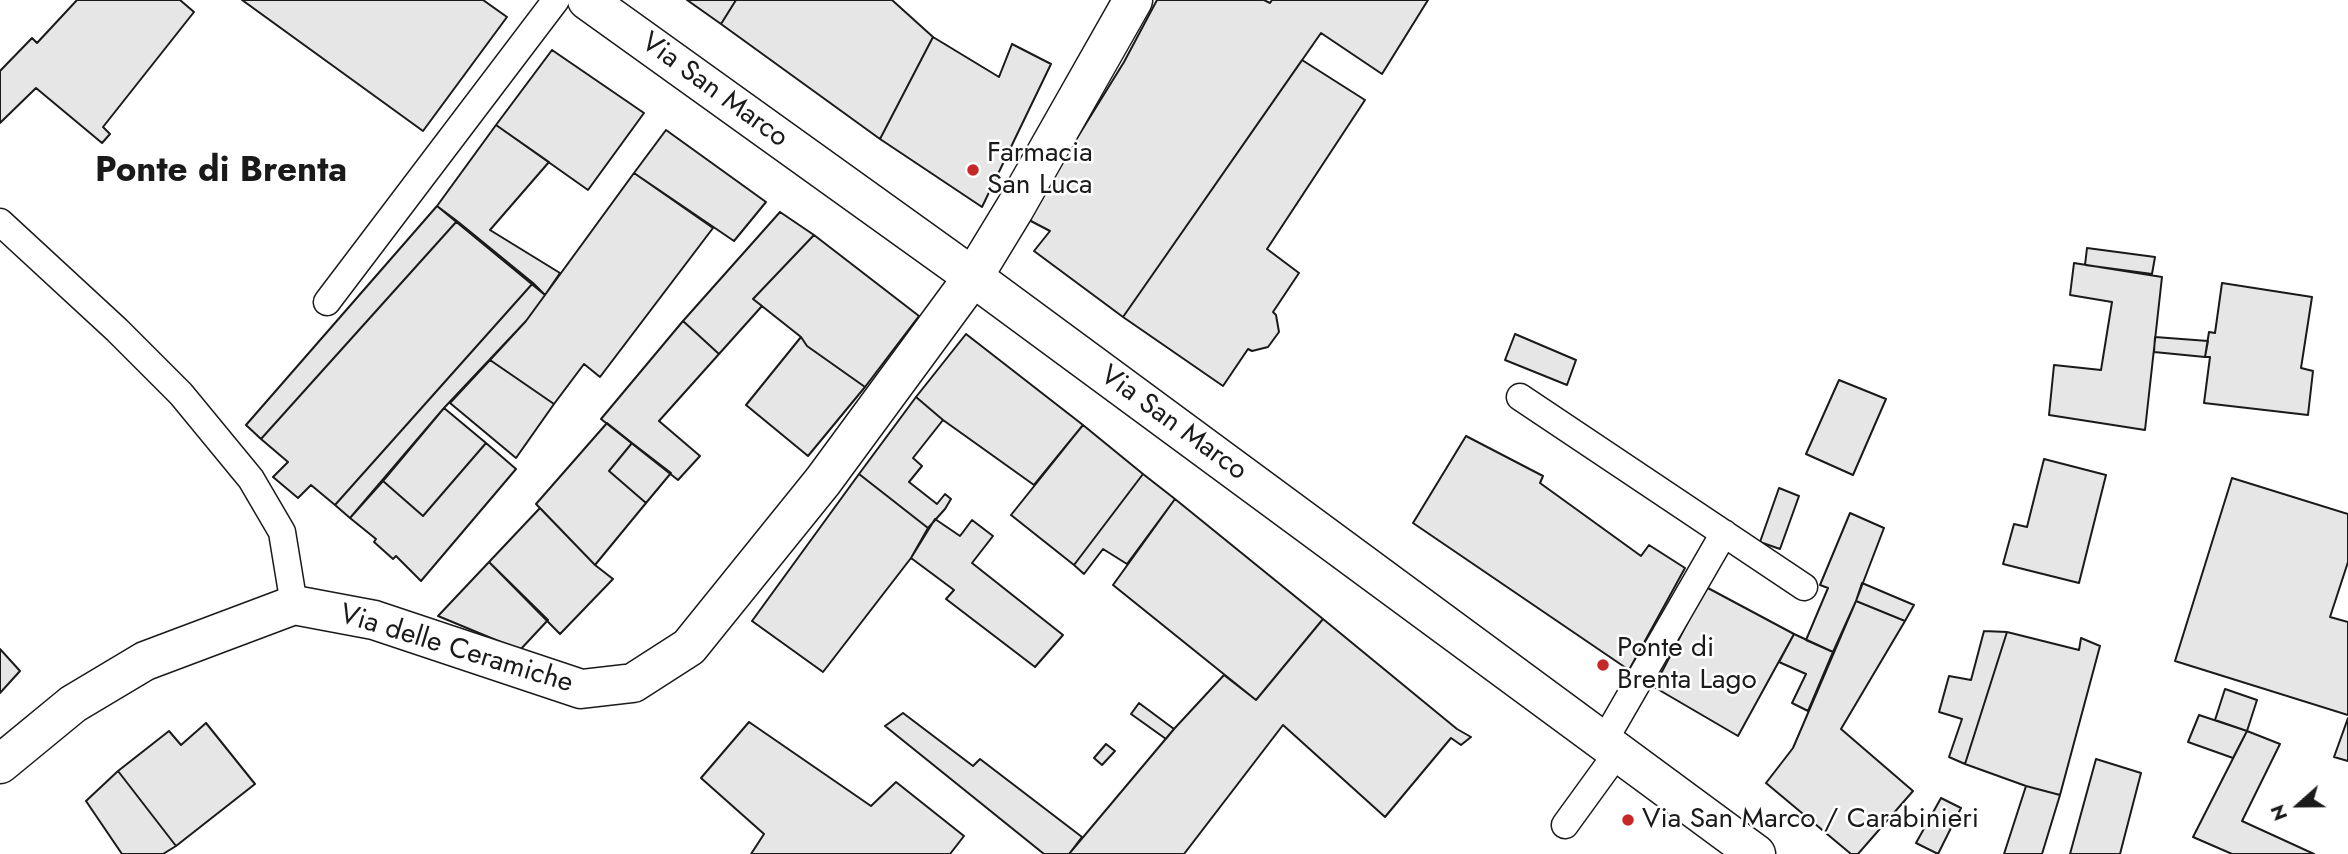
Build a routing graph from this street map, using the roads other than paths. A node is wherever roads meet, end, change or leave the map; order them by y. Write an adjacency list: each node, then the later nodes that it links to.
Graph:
1 (556, 0): 6 (lane)
2 (587, 0): 5 (street, Via San Marco)
3 (1133, 0): 5 (street, Via delle Ceramiche)
4 (0, 222): 10 (lane)
5 (973, 276): 10 (street, Via delle Ceramiche); 11 (street, Via San Marco)
6 (327, 302)
7 (1520, 397): 8 (lane)
8 (1724, 533): 9 (lane); 11 (lane)
9 (1804, 587)
10 (294, 605): 12 (street)
11 (1611, 747): 13 (lane); 14 (street, Via San Marco)
12 (0, 765)
13 (1565, 825)
14 (1756, 854)

